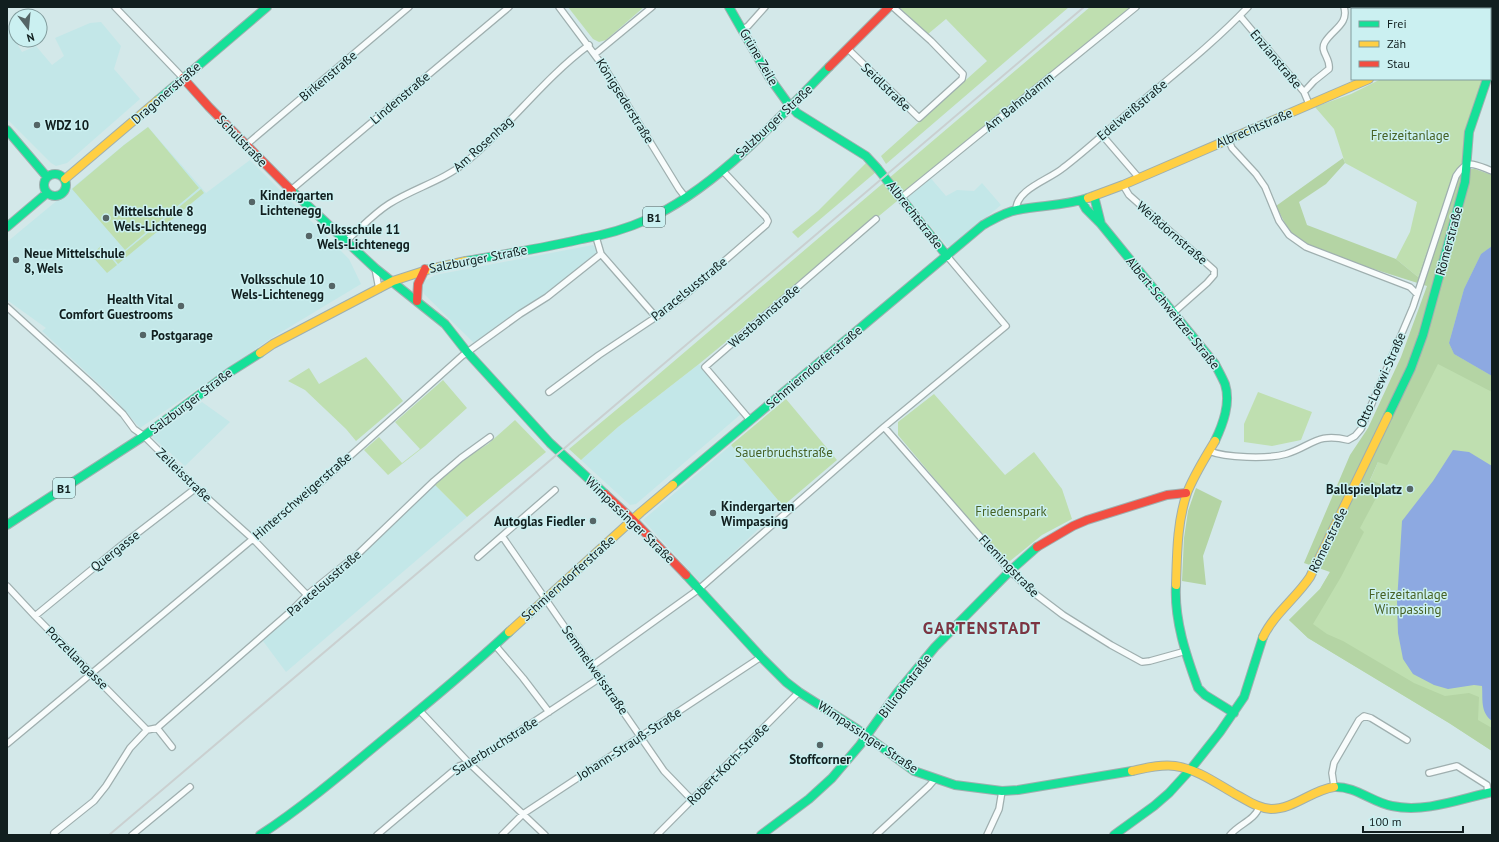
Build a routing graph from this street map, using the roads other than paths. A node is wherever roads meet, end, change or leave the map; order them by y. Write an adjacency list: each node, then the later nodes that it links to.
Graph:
1 (267, 7): 19 (street, Dragonerstraße)
2 (409, 7): 28 (street, Birkenstraße)
3 (509, 7): 36 (street, Lindenstraße)
4 (559, 7): 16 (street, Königsederstraße)
5 (652, 7): 18 (street)
6 (729, 7): 15 (street, Grüne Zeile)
7 (765, 7): 15 (street)
8 (889, 7): 17 (street, Salzburger Straße / B1)
9 (893, 7): 17 (street, Seidlstraße)
10 (1136, 7): 40 (street, Am Bahndamm)
11 (1248, 7): 14 (street, Edelweißstraße)
12 (1344, 7): 22 (street)
13 (118, 8): 19 (street, Schulstraße)
14 (1240, 16): 22 (street, Enzianstraße); 26 (street, Edelweißstraße)
15 (743, 29): 24 (street, Grüne Zeile)
16 (589, 45): 18 (street, Königsederstraße); 47 (street, Am Rosenhag)
17 (848, 49): 24 (street, Salzburger Straße / B1)
18 (595, 54): 39 (street, Königsederstraße)
19 (183, 78): 28 (street, Schulstraße); 34 (street, Dragonerstraße)
20 (1367, 80): 23 (street, Albrechtstraße)
21 (1487, 80): 29 (street, Römerstraße)
22 (1304, 92): 23 (street, Enzianstraße)
23 (1309, 104): 27 (street, Albrechtstraße)
24 (790, 106): 30 (street, Salzburger Straße / B1); 40 (street, Albrechtstraße)
25 (7, 130): 32 (street)
26 (1102, 135): 33 (street); 42 (street, Edelweißstraße)
27 (1228, 139): 33 (street, Albrechtstraße); 54 (street)
28 (246, 145): 36 (street, Schulstraße)
29 (1467, 164): 31 (street); 54 (street, Otto-Loewi-Straße); 89 (street, Römerstraße)
30 (722, 170): 39 (street, Salzburger Straße / B1); 58 (street, Paracelsusstraße)
31 (1492, 171)
32 (47, 176): 34 (street); 37 (street)
33 (1139, 178): 35 (street, Albrechtstraße)
34 (64, 179): 37 (street, Dragonerstraße)
35 (1123, 185): 38 (street, Albrechtstraße); 57 (street, Weißdornstraße)
36 (291, 190): 47 (street, Schulstraße)
37 (47, 193): 45 (street)
38 (1094, 196): 41 (street, Albrechtstraße); 44 (street, Albert-Schweitzer-Straße)
39 (686, 198): 46 (street, Salzburger Straße / B1)
40 (902, 198): 49 (street, Albrechtstraße)
41 (1081, 200): 42 (street, Albrechtstraße); 44 (street, Albert-Schweitzer-Straße)
42 (1016, 210): 49 (street, Albrechtstraße)
43 (876, 219): 61 (street, Westbahnstraße)
44 (1101, 224): 57 (street, Albert-Schweitzer-Straße)
45 (7, 227)
46 (596, 237): 48 (street); 51 (street, Salzburger Straße / B1)
47 (346, 242): 50 (street, Schulstraße)
48 (601, 254): 58 (street); 59 (street, Hinterschweigerstraße)
49 (947, 256): 61 (street, Schmierndorferstraße); 62 (street)
50 (375, 268): 52 (street, Schulstraße); 53 (street)
51 (425, 269): 52 (street, Salzburger Straße / B1); 55 (street)
52 (393, 281): 53 (street, Salzburger Straße / B1); 55 (street, Wimpassinger Straße)
53 (379, 288): 63 (street, Salzburger Straße / B1)
54 (1417, 294): 65 (street, Otto-Loewi-Straße)
55 (417, 300): 59 (street, Wimpassinger Straße)
56 (7, 307): 63 (street, Zeileisstraße)
57 (1173, 312): 65 (street, Albert-Schweitzer-Straße)
58 (656, 317): 60 (street, Paracelsusstraße)
59 (468, 352): 69 (street, Wimpassinger Straße); 72 (street, Hinterschweigerstraße)
60 (549, 392)
61 (750, 420): 69 (street, Schmierndorferstraße)
62 (884, 427): 74 (street, Flemingstraße); 76 (street)
63 (144, 436): 66 (street, Zeileisstraße); 70 (street, Salzburger Straße / B1)
64 (490, 438): 77 (street, Paracelsusstraße)
65 (1209, 451): 68 (street, Albert-Schweitzer-Straße)
66 (196, 488): 72 (street, Zeileisstraße); 79 (street, Quergasse)
67 (556, 490): 71 (street)
68 (1186, 493): 74 (street, Billrothstraße); 81 (street, Albert-Schweitzer-Straße)
69 (633, 520): 76 (street, Wimpassinger Straße); 78 (street, Schmierndorferstraße)
70 (7, 525)
71 (502, 536): 73 (street); 78 (street, Semmelweisstraße)
72 (252, 539): 77 (street, Zeileisstraße); 84 (street, Hinterschweigerstraße)
73 (478, 557)
74 (1010, 570): 81 (street, Flemingstraße); 93 (street, Billrothstraße)
75 (7, 586): 79 (street, Porzellangasse)
76 (699, 589): 82 (street, Wimpassinger Straße); 83 (street)
77 (308, 595): 90 (street, Paracelsusstraße)
78 (546, 599): 80 (street, Schmierndorferstraße); 83 (street, Semmelweisstraße)
79 (35, 616): 84 (street, Porzellangasse)
80 (495, 645): 87 (street, Schmierndorferstraße); 88 (street)
81 (1186, 651): 89 (street, Albert-Schweitzer-Straße)
82 (761, 657): 86 (street, Wimpassinger Straße); 92 (street, Johann-Strauß-Straße)
83 (592, 666): 85 (street, Semmelweisstraße)
84 (92, 673): 91 (street, Porzellangasse); 95 (street, Hinterschweigerstraße)
85 (600, 678): 88 (street, Sauerbruchstraße); 92 (street, Semmelweisstraße)
86 (800, 692): 93 (street, Wimpassinger Straße); 105 (street, Robert-Koch-Straße)
87 (419, 710): 97 (street); 110 (street, Schmierndorferstraße)
88 (549, 712): 97 (street, Sauerbruchstraße)
89 (1234, 713): 98 (street, Römerstraße)
90 (157, 728): 91 (street); 96 (street)
91 (147, 730): 108 (street)
92 (640, 736): 105 (street, Semmelweisstraße); 107 (street, Johann-Strauß-Straße)
93 (867, 736): 100 (street, Wimpassinger Straße); 115 (street, Billrothstraße)
94 (1407, 740): 101 (street)
95 (7, 744)
96 (172, 747)
97 (468, 762): 107 (street); 111 (street, Sauerbruchstraße)
98 (1190, 770): 103 (street, Wimpassinger Straße); 106 (street, Wimpassinger Straße); 118 (street, Römerstraße)
99 (1429, 773): 104 (street)
100 (935, 779): 103 (street, Wimpassinger Straße); 116 (street)
101 (1334, 786): 104 (street, Wimpassinger Straße); 106 (street, Wimpassinger Straße)
102 (190, 787): 109 (street)
103 (1002, 792): 117 (street)
104 (1490, 792)
105 (692, 800): 114 (street, Robert-Koch-Straße)
106 (1259, 807): 119 (street)
107 (523, 814): 112 (street, Johann-Strauß-Straße); 113 (street)
108 (54, 833)
109 (132, 835)
110 (260, 835)
111 (377, 835)
112 (502, 835)
113 (545, 835)
114 (657, 835)
115 (762, 835)
116 (876, 835)
117 (987, 835)
118 (1114, 835)
119 (1230, 835)

